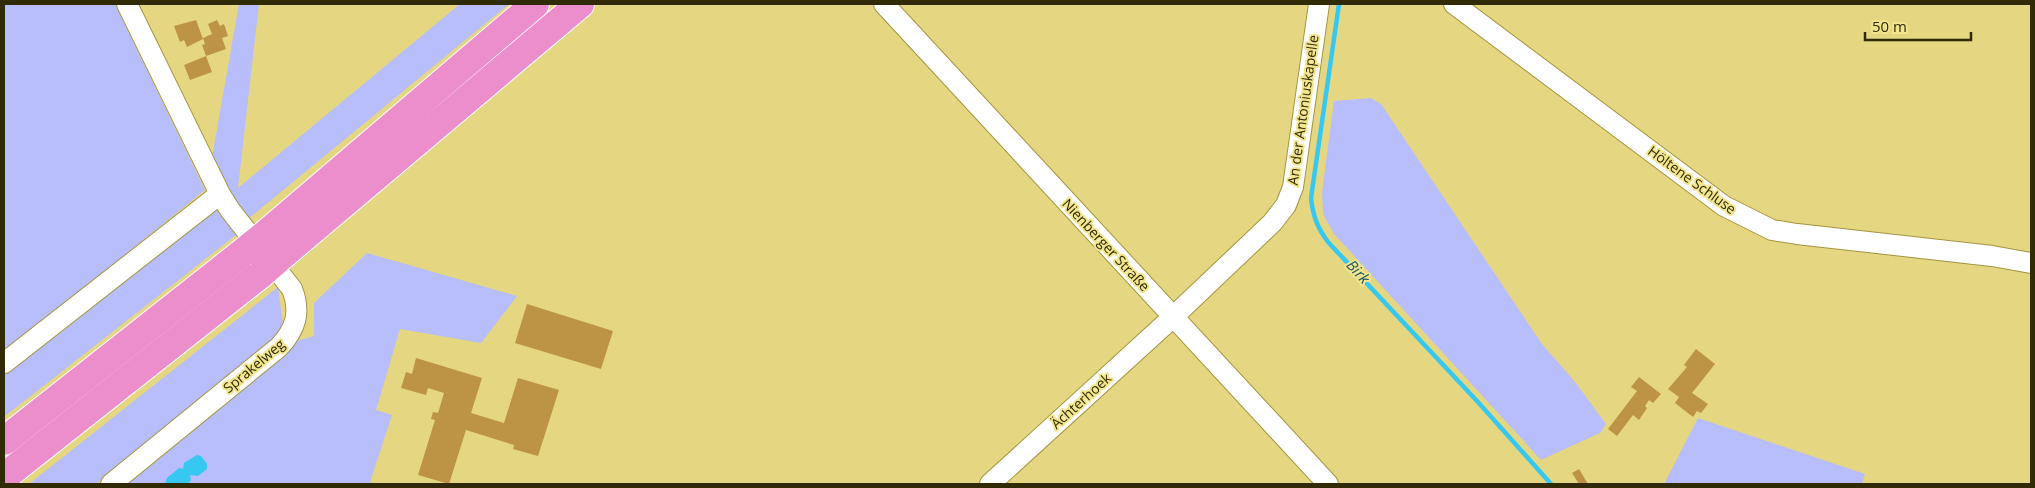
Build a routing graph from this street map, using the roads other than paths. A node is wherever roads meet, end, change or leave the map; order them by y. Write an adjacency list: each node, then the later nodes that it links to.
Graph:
1 (127, 4): 7 (street, Sprakelweg)
2 (535, 4): 11 (highway, bridge)
3 (580, 4): 12 (highway, bridge)
4 (884, 4): 9 (street, Nienberger Straße)
5 (1319, 4): 9 (street, An der Antoniuskapelle)
6 (1454, 4): 8 (street, Höltene Schluse)
7 (220, 194): 10 (street); 13 (street, Sprakelweg)
8 (2031, 263)
9 (1173, 317): 14 (street, Ächterhoek); 15 (street, Nienberger Straße)
10 (4, 363)
11 (4, 441)
12 (4, 477)
13 (111, 484)
14 (990, 484)
15 (1328, 484)

